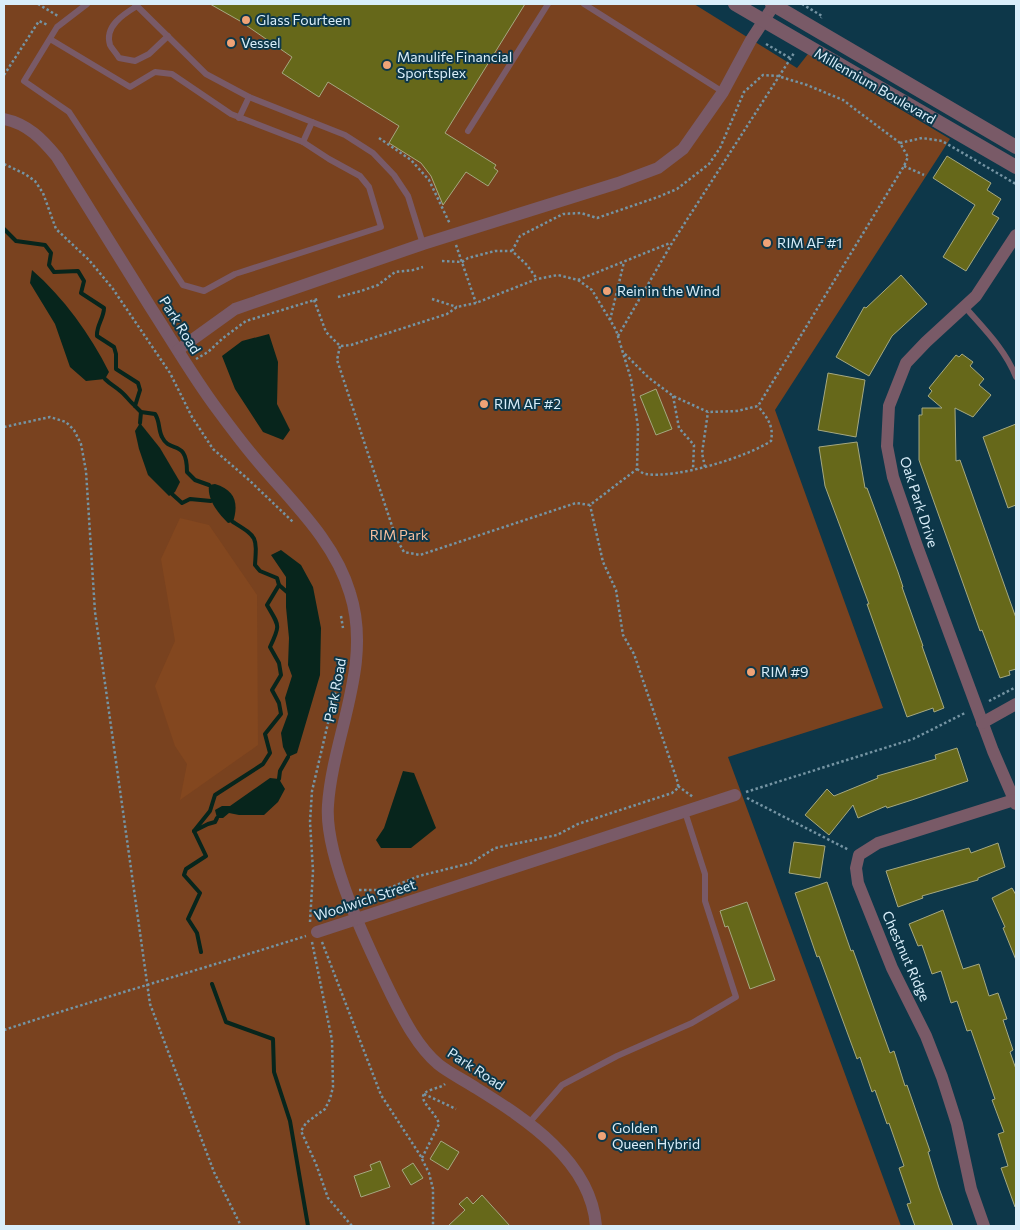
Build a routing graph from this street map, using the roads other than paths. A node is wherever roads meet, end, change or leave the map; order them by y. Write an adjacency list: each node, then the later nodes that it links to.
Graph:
1 (87, 4): 9 (lane)
2 (548, 4): 15 (lane)
3 (584, 4): 10 (lane)
4 (735, 4): 7 (street, Millennium Boulevard)
5 (773, 4): 7 (street); 17 (street, Millennium Boulevard)
6 (136, 5): 8 (lane); 8 (lane)
7 (764, 22): 10 (street); 18 (street, Millennium Boulevard)
8 (168, 36): 11 (lane)
9 (50, 39): 12 (lane); 16 (lane)
10 (722, 92): 20 (street)
11 (249, 97): 12 (lane); 14 (lane)
12 (239, 118): 16 (lane)
13 (4, 119): 22 (street, Park Road)
14 (312, 122): 16 (lane); 20 (lane)
15 (468, 131)
16 (303, 142)
17 (1016, 147)
18 (1016, 167)
19 (1016, 236): 21 (street, Oak Park Drive)
20 (423, 244): 22 (street)
21 (965, 307): 23 (lane); 26 (street, Oak Park Drive)
22 (178, 350): 30 (street, Park Road)
23 (1013, 360): 24 (lane)
24 (1016, 376)
25 (1016, 704): 26 (street)
26 (982, 723): 28 (street, Oak Park Drive)
27 (737, 795): 29 (street, Woolwich Street)
28 (1015, 802): 34 (street, Chestnut Ridge)
29 (685, 812): 30 (street, Woolwich Street); 32 (lane)
30 (357, 918): 31 (street, Woolwich Street); 32 (street, Park Road)
31 (313, 933)
32 (529, 1123): 33 (street, Park Road)
33 (596, 1226)
34 (984, 1226)

